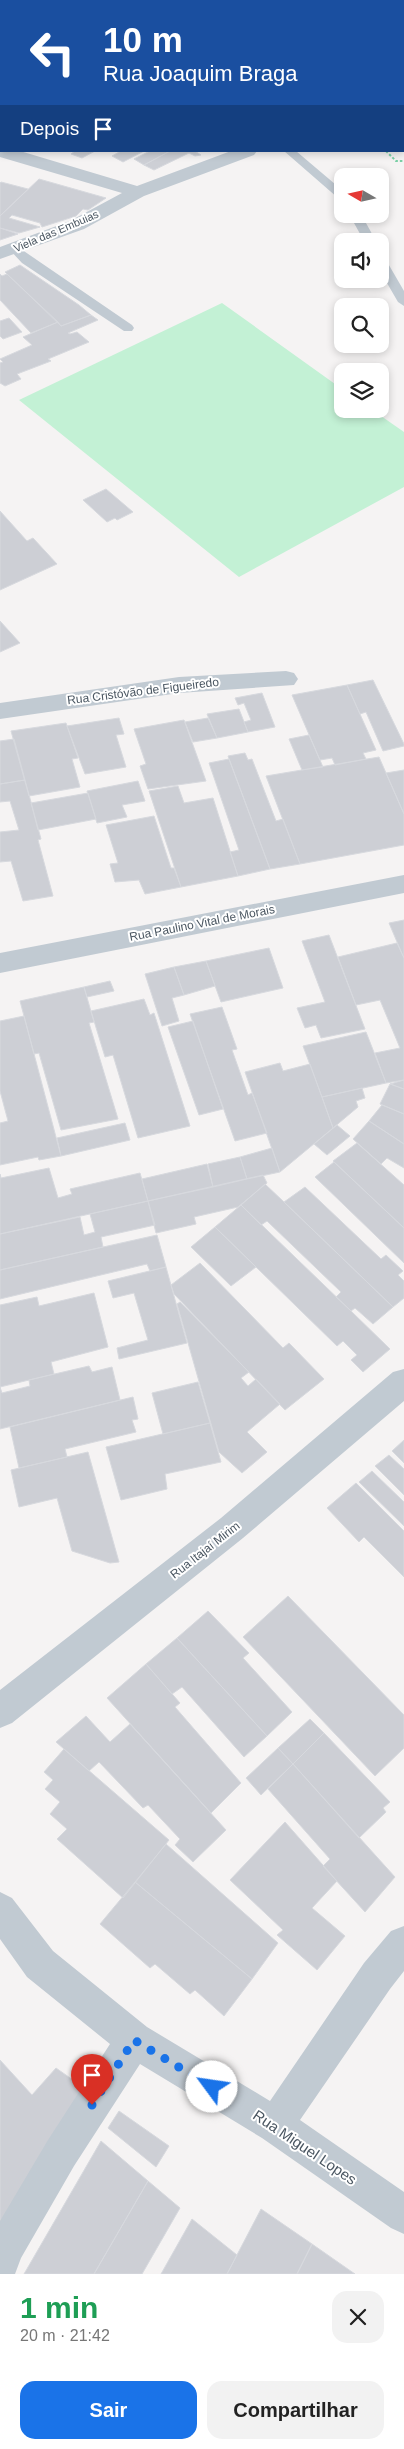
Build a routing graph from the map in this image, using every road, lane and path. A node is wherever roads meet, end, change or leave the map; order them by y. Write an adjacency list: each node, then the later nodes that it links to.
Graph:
1 (3, 152): 7 (street)
2 (245, 152): 7 (street, Viela das Embuias)
3 (290, 152): 6 (lane)
4 (387, 152): 5 (path)
5 (404, 161)
6 (334, 189)
7 (138, 192): 8 (street, Viela das Embuias)
8 (8, 251): 11 (lane)
9 (389, 276): 10 (lane)
10 (404, 302)
11 (128, 328)
12 (286, 679): 13 (street, Rua Cristóvão de Figueiredo)
13 (0, 711)
14 (404, 884): 15 (street, Rua Paulino Vital de Morais)
15 (0, 963)
16 (404, 1382): 17 (street, Rua Itajaí Mirim)
17 (0, 1711)
18 (0, 1910): 20 (street, Rua Miguel Lopes)
19 (404, 1944): 21 (street)
20 (134, 2040): 21 (street, Rua Miguel Lopes); 23 (street)
21 (275, 2125): 22 (street, Rua Miguel Lopes)
22 (404, 2215)
23 (0, 2263)

